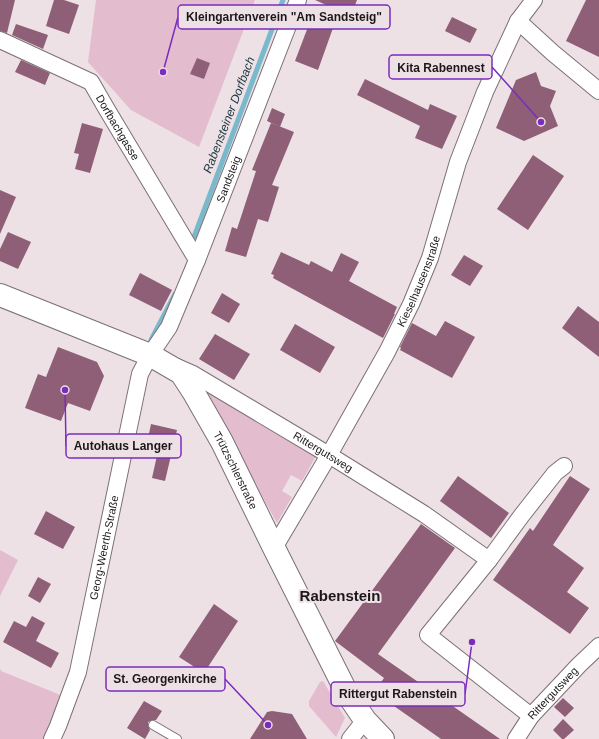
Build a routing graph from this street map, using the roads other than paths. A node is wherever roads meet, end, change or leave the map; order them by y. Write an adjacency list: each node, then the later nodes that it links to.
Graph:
1 (298, 0): 6 (street, Sandsteig)
2 (534, 0): 3 (street, Kieselhausenstraße)
3 (518, 21): 5 (street); 9 (street, Kieselhausenstraße)
4 (0, 40): 6 (street, Dorfbachgasse)
5 (599, 91)
6 (197, 260): 8 (street, Sandsteig)
7 (0, 295): 8 (street, Trützschlerstraße)
8 (150, 355): 9 (street, Rittergutsweg); 11 (street, Trützschlerstraße); 17 (street, Georg-Weerth-Straße)
9 (329, 455): 11 (street, Kieselhausenstraße); 12 (street, Rittergutsweg)
10 (564, 466): 12 (street, Rittergutsweg)
11 (274, 548): 15 (street, Trützschlerstraße)
12 (489, 560): 14 (street, Rittergutsweg)
13 (599, 646): 14 (street, Rittergutsweg)
14 (531, 716): 21 (street)
15 (366, 720): 19 (street); 20 (street, Trützschlerstraße)
16 (153, 725): 18 (lane)
17 (52, 739)
18 (177, 739)
19 (350, 739)
20 (383, 739)
21 (516, 739)

